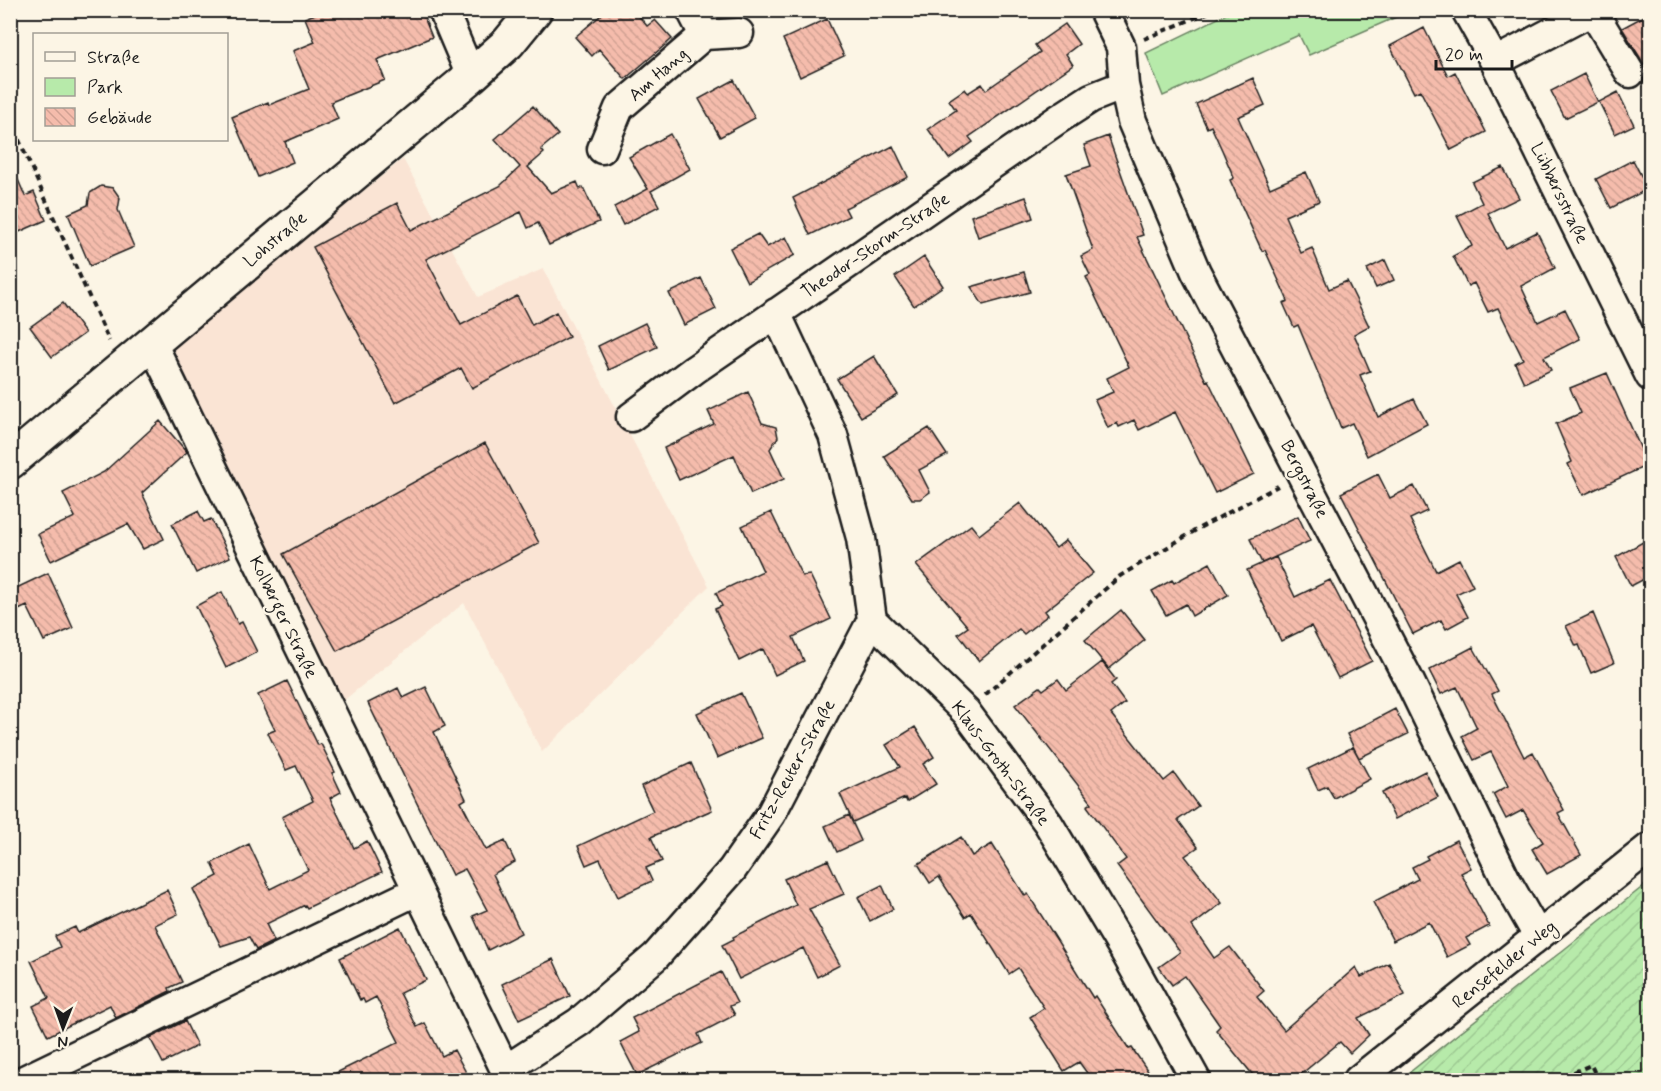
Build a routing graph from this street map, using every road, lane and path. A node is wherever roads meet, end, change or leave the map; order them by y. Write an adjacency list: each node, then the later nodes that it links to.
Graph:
1 (443, 10): 12 (street)
2 (535, 10): 12 (main road, Lohstraße)
3 (1102, 10): 9 (street, Bergstraße)
4 (1214, 10): 9 (path)
5 (1466, 10): 10 (street, Lübbersstraße)
6 (1592, 11): 10 (street); 11 (street)
7 (697, 22): 8 (street, Am Hang); 15 (street, Am Hang)
8 (739, 33)
9 (1121, 47): 13 (street, Bergstraße)
10 (1495, 62): 19 (street, Lübbersstraße)
11 (1630, 73)
12 (471, 76): 17 (main road, Lohstraße)
13 (1124, 85): 16 (street, Theodor-Storm-Straße); 22 (street, Bergstraße)
14 (10, 120): 18 (path)
15 (603, 149)
16 (776, 313): 20 (street, Theodor-Storm-Straße); 23 (street)
17 (152, 343): 18 (main road, Lohstraße); 26 (street, Kolberger Straße)
18 (122, 369): 21 (main road, Lohstraße)
19 (1650, 376)
20 (632, 417)
21 (10, 462)
22 (1302, 473): 24 (path); 27 (street, Bergstraße)
23 (872, 620): 24 (street, Klaus-Groth-Straße); 28 (street, Fritz-Reuter-Straße)
24 (966, 712): 30 (street, Klaus-Groth-Straße)
25 (1650, 847): 27 (street, Rensefelder Weg)
26 (417, 891): 28 (street, Kolberger Straße); 29 (street)
27 (1538, 936): 31 (street, Rensefelder Weg)
28 (508, 1075)
29 (24, 1080)
30 (1196, 1080)
31 (1358, 1080)
32 (1554, 1080): 33 (path)
33 (1598, 1080)

